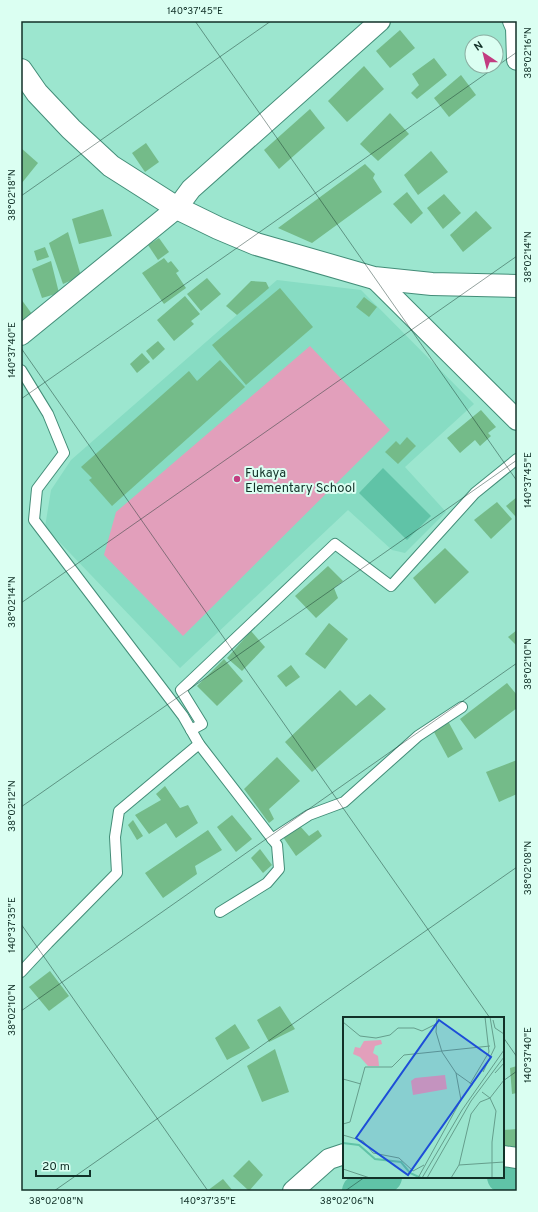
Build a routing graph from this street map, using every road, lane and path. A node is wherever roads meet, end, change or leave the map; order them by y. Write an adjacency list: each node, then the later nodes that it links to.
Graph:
1 (380, 21): 5 (street)
2 (513, 21): 3 (street)
3 (517, 60)
4 (21, 70): 5 (street)
5 (177, 208): 6 (street); 8 (street)
6 (374, 278): 7 (street); 10 (street)
7 (517, 286)
8 (21, 335)
9 (21, 370): 13 (lane)
10 (517, 420)
11 (517, 459): 13 (lane)
12 (462, 706): 15 (lane)
13 (191, 730): 14 (lane)
14 (199, 744): 15 (lane); 17 (lane)
15 (272, 839): 16 (lane)
16 (220, 912)
17 (21, 972)
18 (343, 1154): 21 (street)
19 (504, 1156): 20 (street)
20 (517, 1158)
21 (293, 1191)

